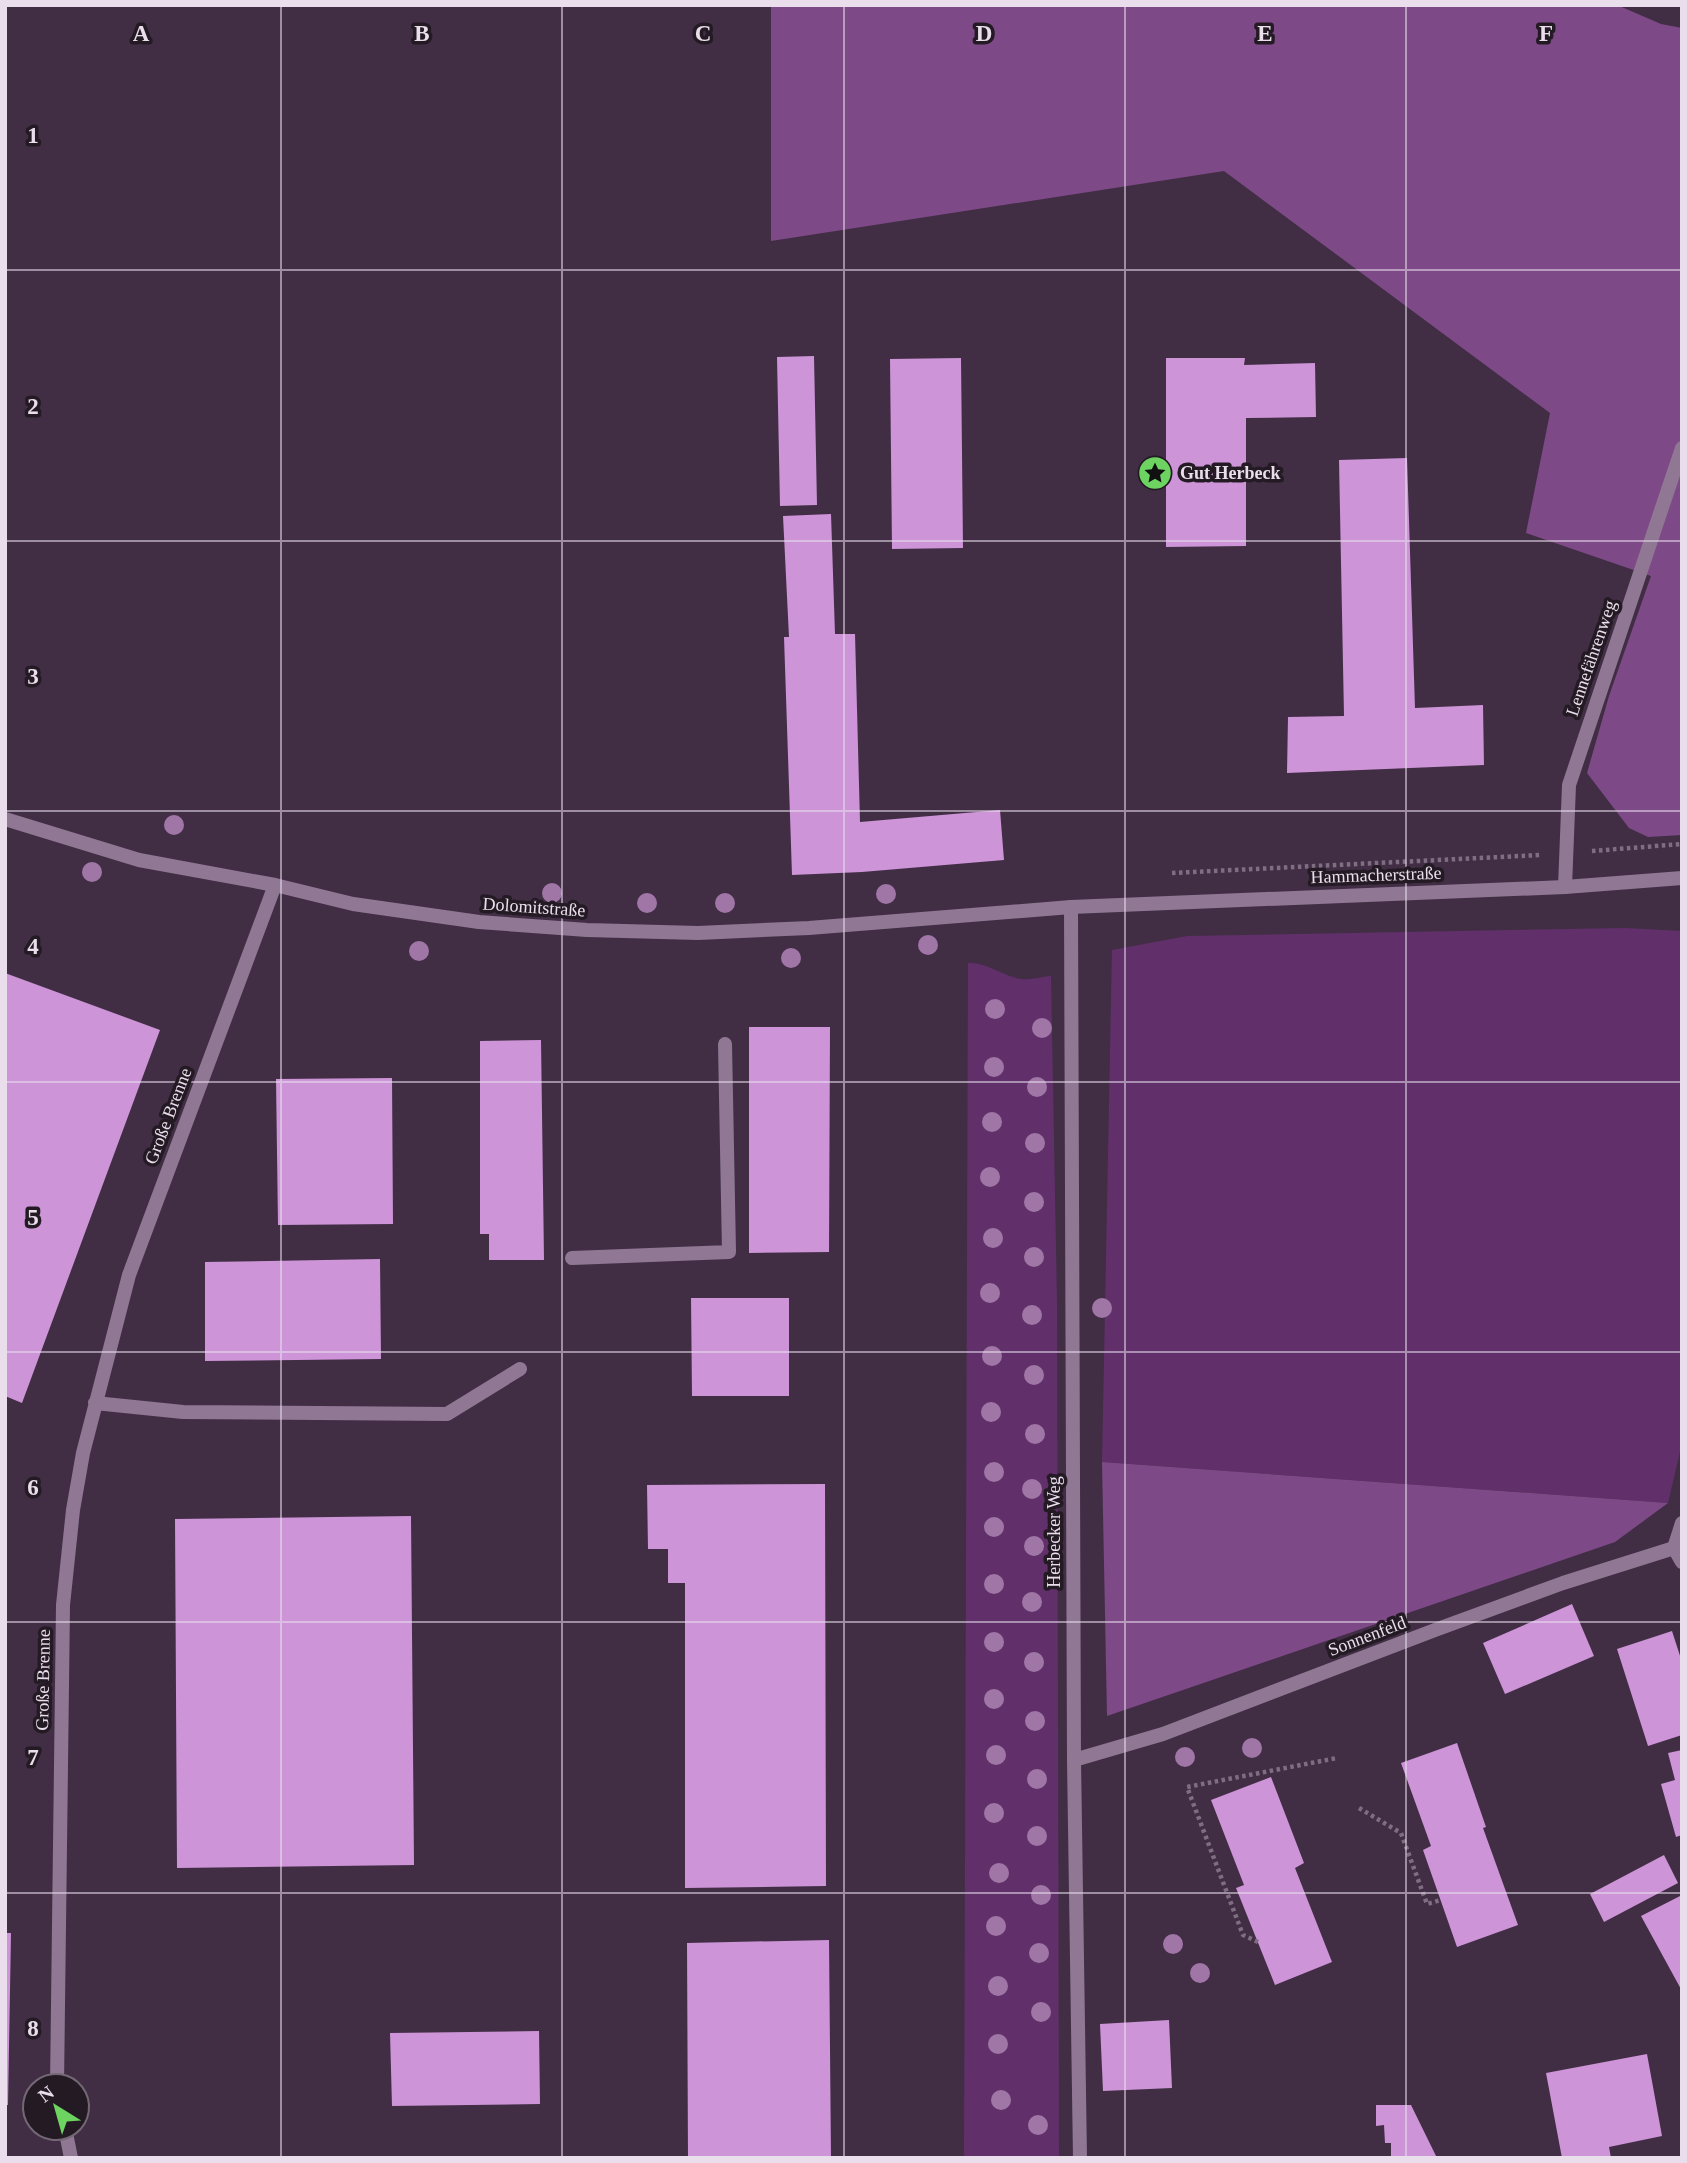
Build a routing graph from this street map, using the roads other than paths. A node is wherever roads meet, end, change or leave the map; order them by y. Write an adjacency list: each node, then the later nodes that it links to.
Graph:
1 (1682, 448): 5 (street, Lennefährenweg)
2 (5, 819): 4 (street, Dolomitstraße)
3 (1682, 878): 5 (street, Hammacherstraße)
4 (275, 886): 6 (street, Dolomitstraße); 10 (street, Große Brenne)
5 (1565, 887): 6 (street, Hammacherstraße)
6 (1071, 907): 14 (street, Herbecker Weg)
7 (725, 1044): 8 (street)
8 (572, 1258)
9 (520, 1369): 10 (street)
10 (95, 1403): 15 (street, Große Brenne)
11 (1682, 1523): 12 (street)
12 (1674, 1548): 13 (street); 14 (street, Sonnenfeld)
13 (1682, 1562)
14 (1074, 1760): 16 (street, Herbecker Weg)
15 (57, 2072)
16 (1080, 2158)

